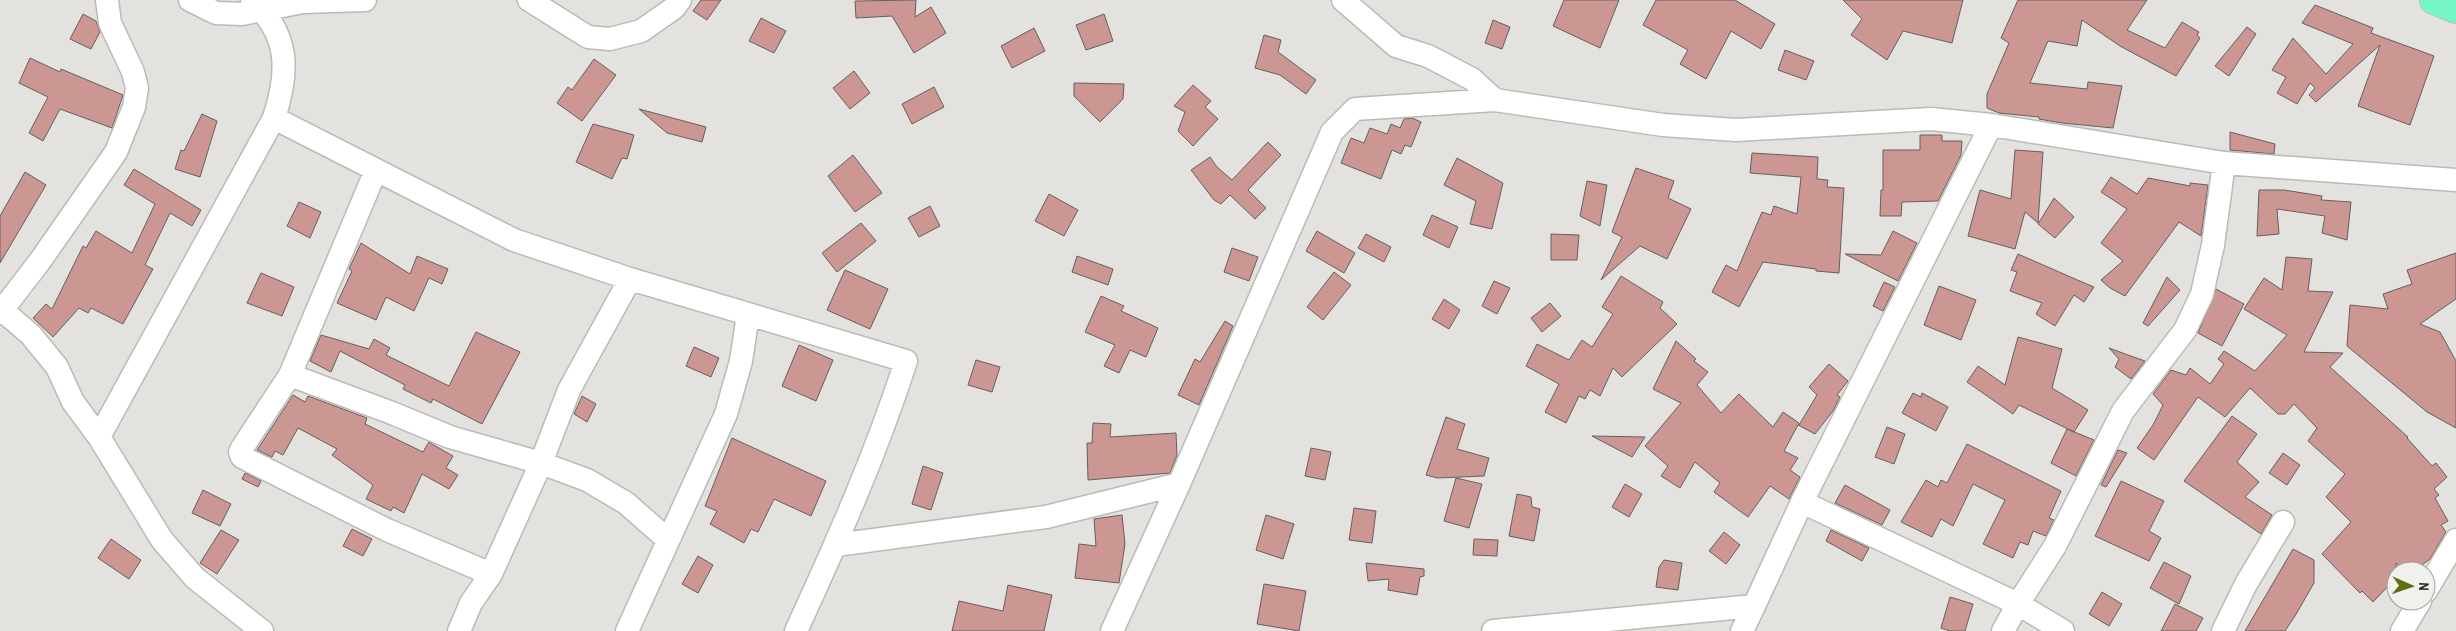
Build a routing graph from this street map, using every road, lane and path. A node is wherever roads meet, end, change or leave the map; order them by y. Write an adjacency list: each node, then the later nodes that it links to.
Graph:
1 (108, 0): 17 (street)
2 (190, 0): 8 (street)
3 (365, 0): 8 (street)
4 (529, 0): 5 (street)
5 (680, 0)
6 (1342, 0): 10 (street)
7 (2434, 0): 9 (highway)
8 (258, 5): 11 (street)
9 (2456, 9)
10 (1495, 100): 12 (street); 22 (street)
11 (274, 118): 14 (street); 20 (street)
12 (1992, 125): 13 (street); 23 (street)
13 (2224, 163): 15 (street); 30 (street)
14 (376, 170): 16 (street); 19 (street)
15 (2456, 180)
16 (630, 279): 18 (street); 21 (street)
17 (1, 312): 20 (street)
18 (748, 315): 25 (street); 27 (street)
19 (290, 375): 21 (street); 28 (street)
20 (99, 437): 34 (street)
21 (541, 463): 25 (street); 28 (street)
22 (1179, 484): 27 (street); 38 (street)
23 (1802, 502): 30 (street); 31 (street)
24 (2283, 522): 43 (street)
25 (668, 540): 36 (street)
26 (2456, 540): 29 (street)
27 (836, 546): 37 (street)
28 (491, 574): 35 (street)
29 (2436, 574)
30 (2018, 604): 41 (street); 42 (street)
31 (1754, 606): 33 (street); 40 (street)
32 (2414, 611): 44 (street)
33 (1532, 630): 39 (street)
34 (262, 631)
35 (459, 631)
36 (627, 631)
37 (796, 631)
38 (1112, 631)
39 (1493, 631)
40 (1742, 631)
41 (2003, 631)
42 (2063, 631)
43 (2223, 631)
44 (2402, 631)

